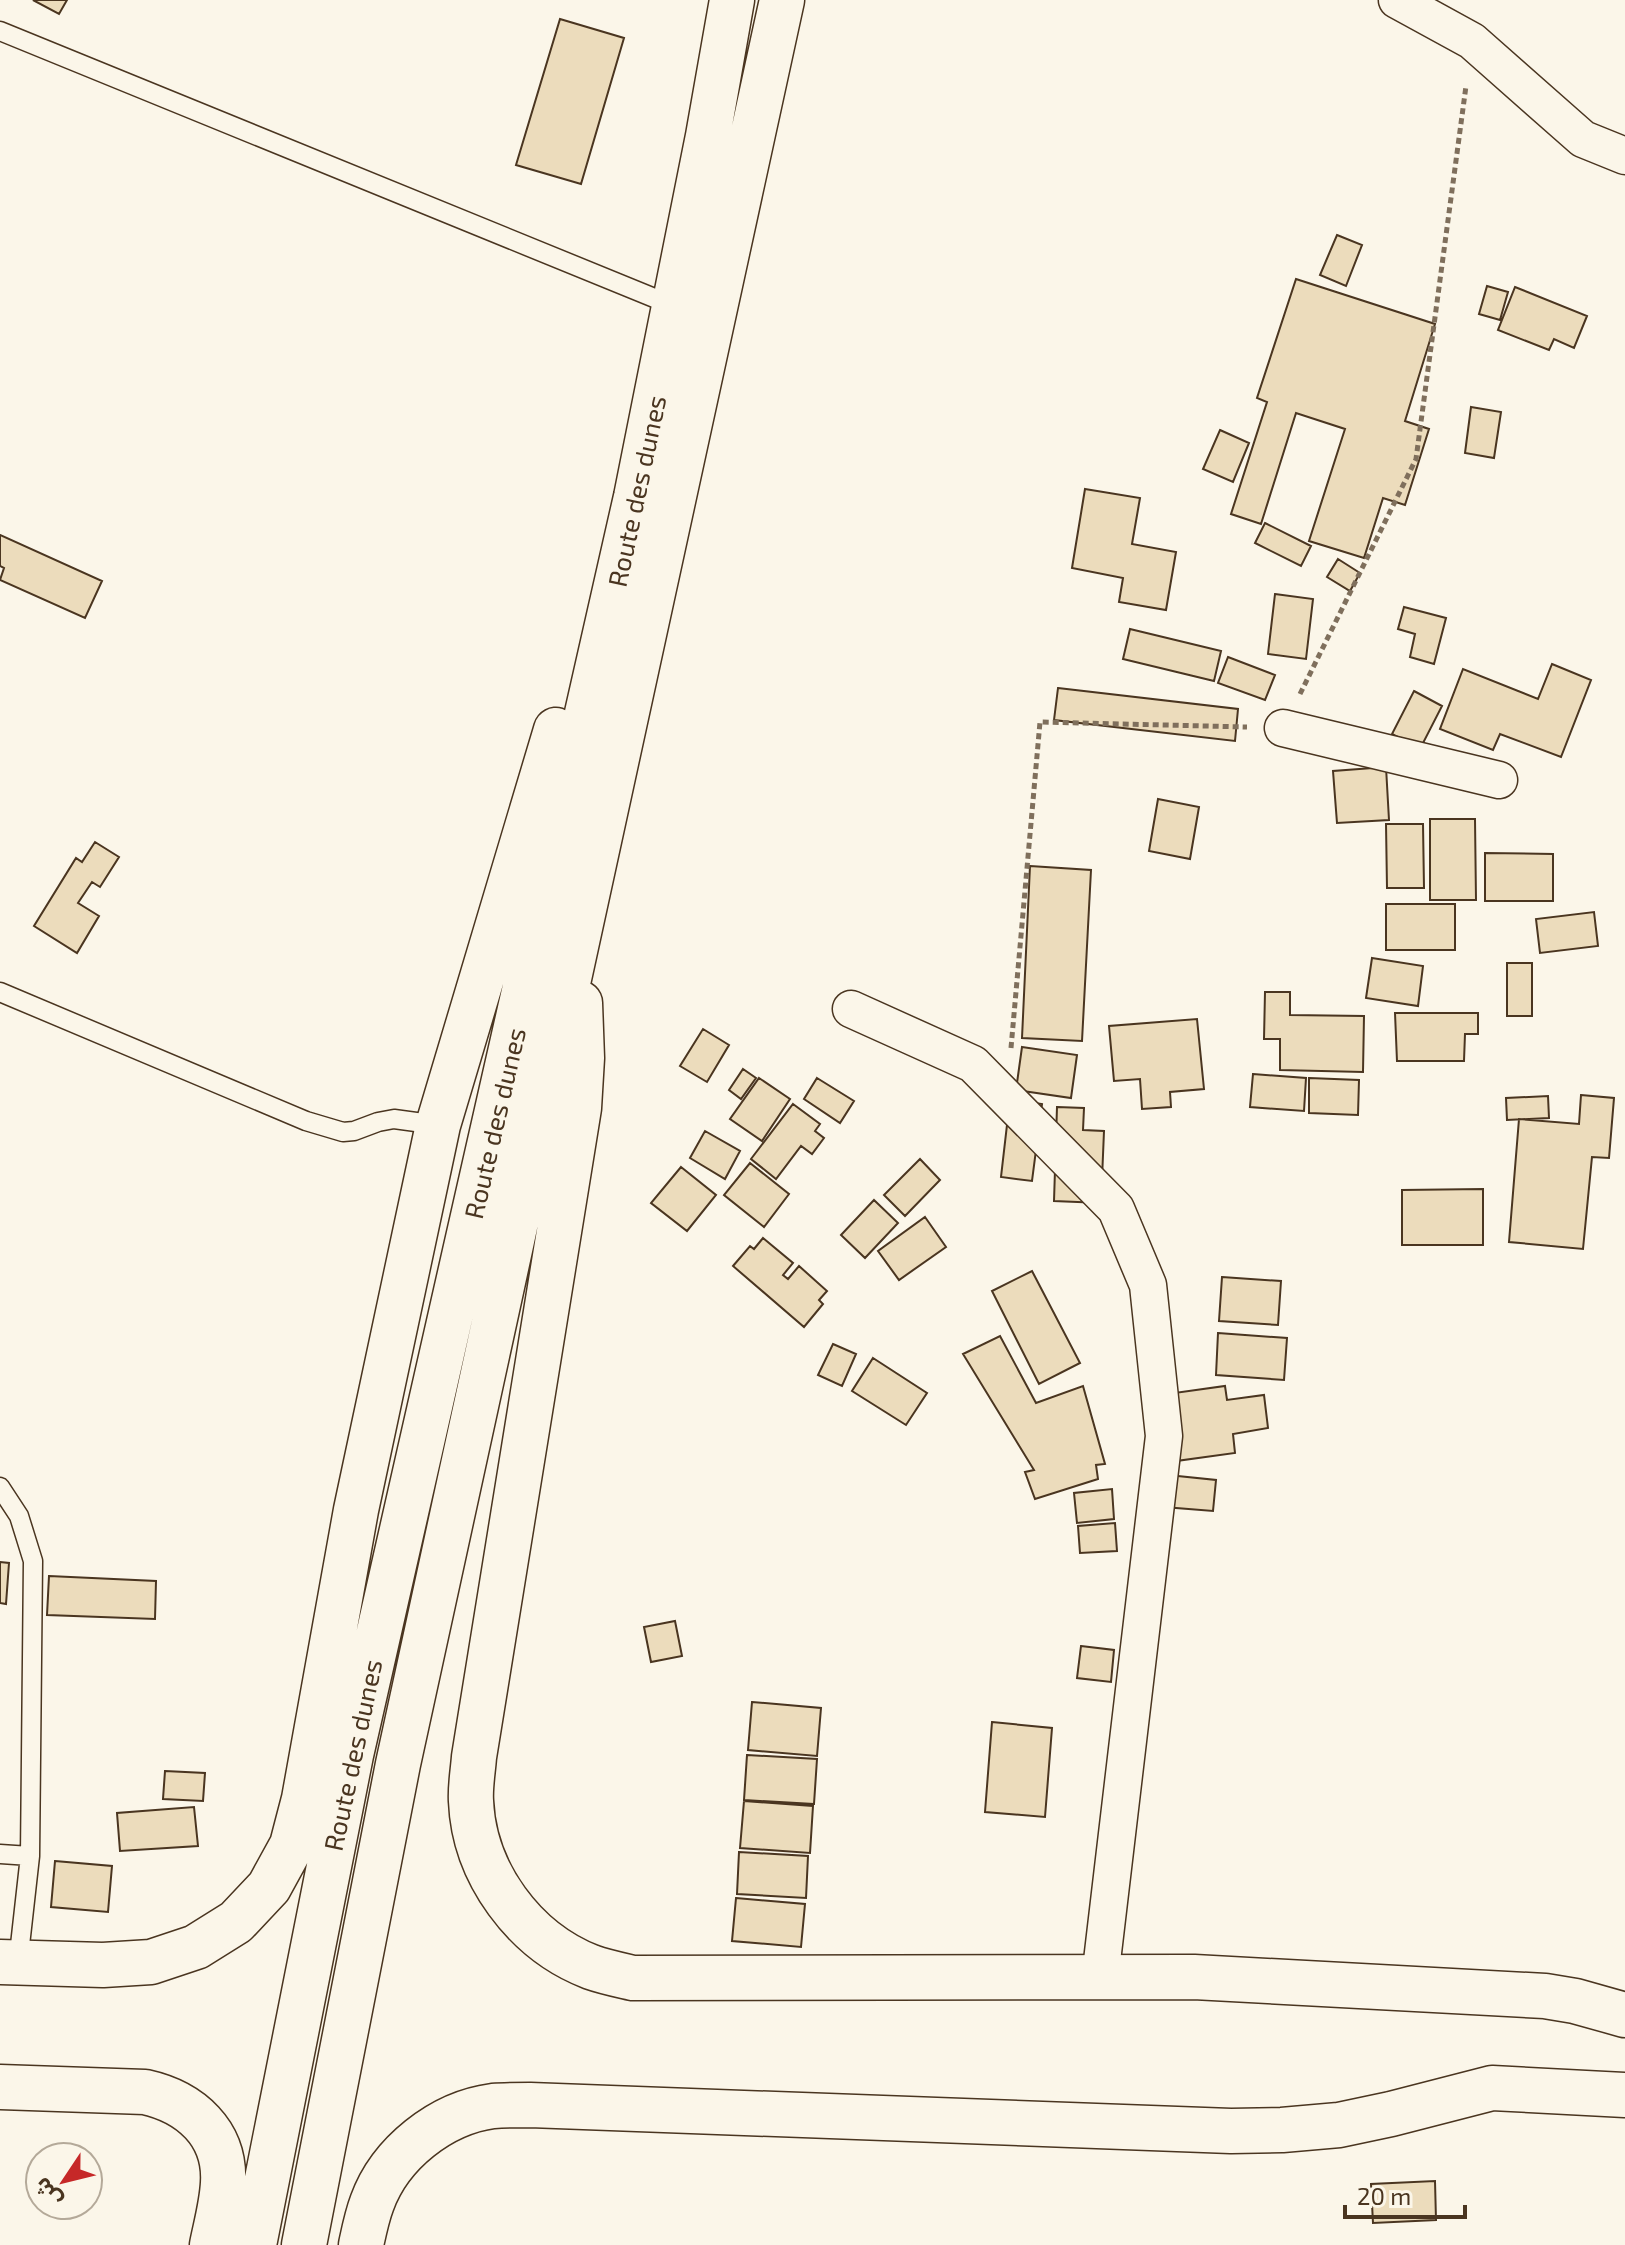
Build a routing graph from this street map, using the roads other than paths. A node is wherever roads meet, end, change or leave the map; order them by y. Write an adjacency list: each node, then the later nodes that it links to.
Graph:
1 (732, 0): 6 (highway, Route des dunes)
2 (782, 0): 10 (highway, Route des dunes)
3 (1397, 0): 5 (street)
4 (0, 31): 6 (lane)
5 (1625, 156)
6 (674, 306): 7 (highway, Route des dunes)
7 (636, 497): 13 (highway); 23 (highway, Route des dunes)
8 (1283, 728): 9 (street)
9 (1499, 780)
10 (573, 955): 18 (highway); 24 (highway, Route des dunes)
11 (0, 992): 13 (lane)
12 (851, 1009): 18 (street)
13 (438, 1125): 17 (highway)
14 (0, 1487): 16 (lane)
15 (0, 1854): 16 (lane)
16 (30, 1856): 17 (lane)
17 (9, 1963)
18 (1100, 1978): 19 (highway)
19 (1625, 2015)
20 (0, 2087): 22 (highway)
21 (1625, 2095): 25 (highway)
22 (212, 2245)
23 (254, 2245)
24 (304, 2245)
25 (361, 2245)

